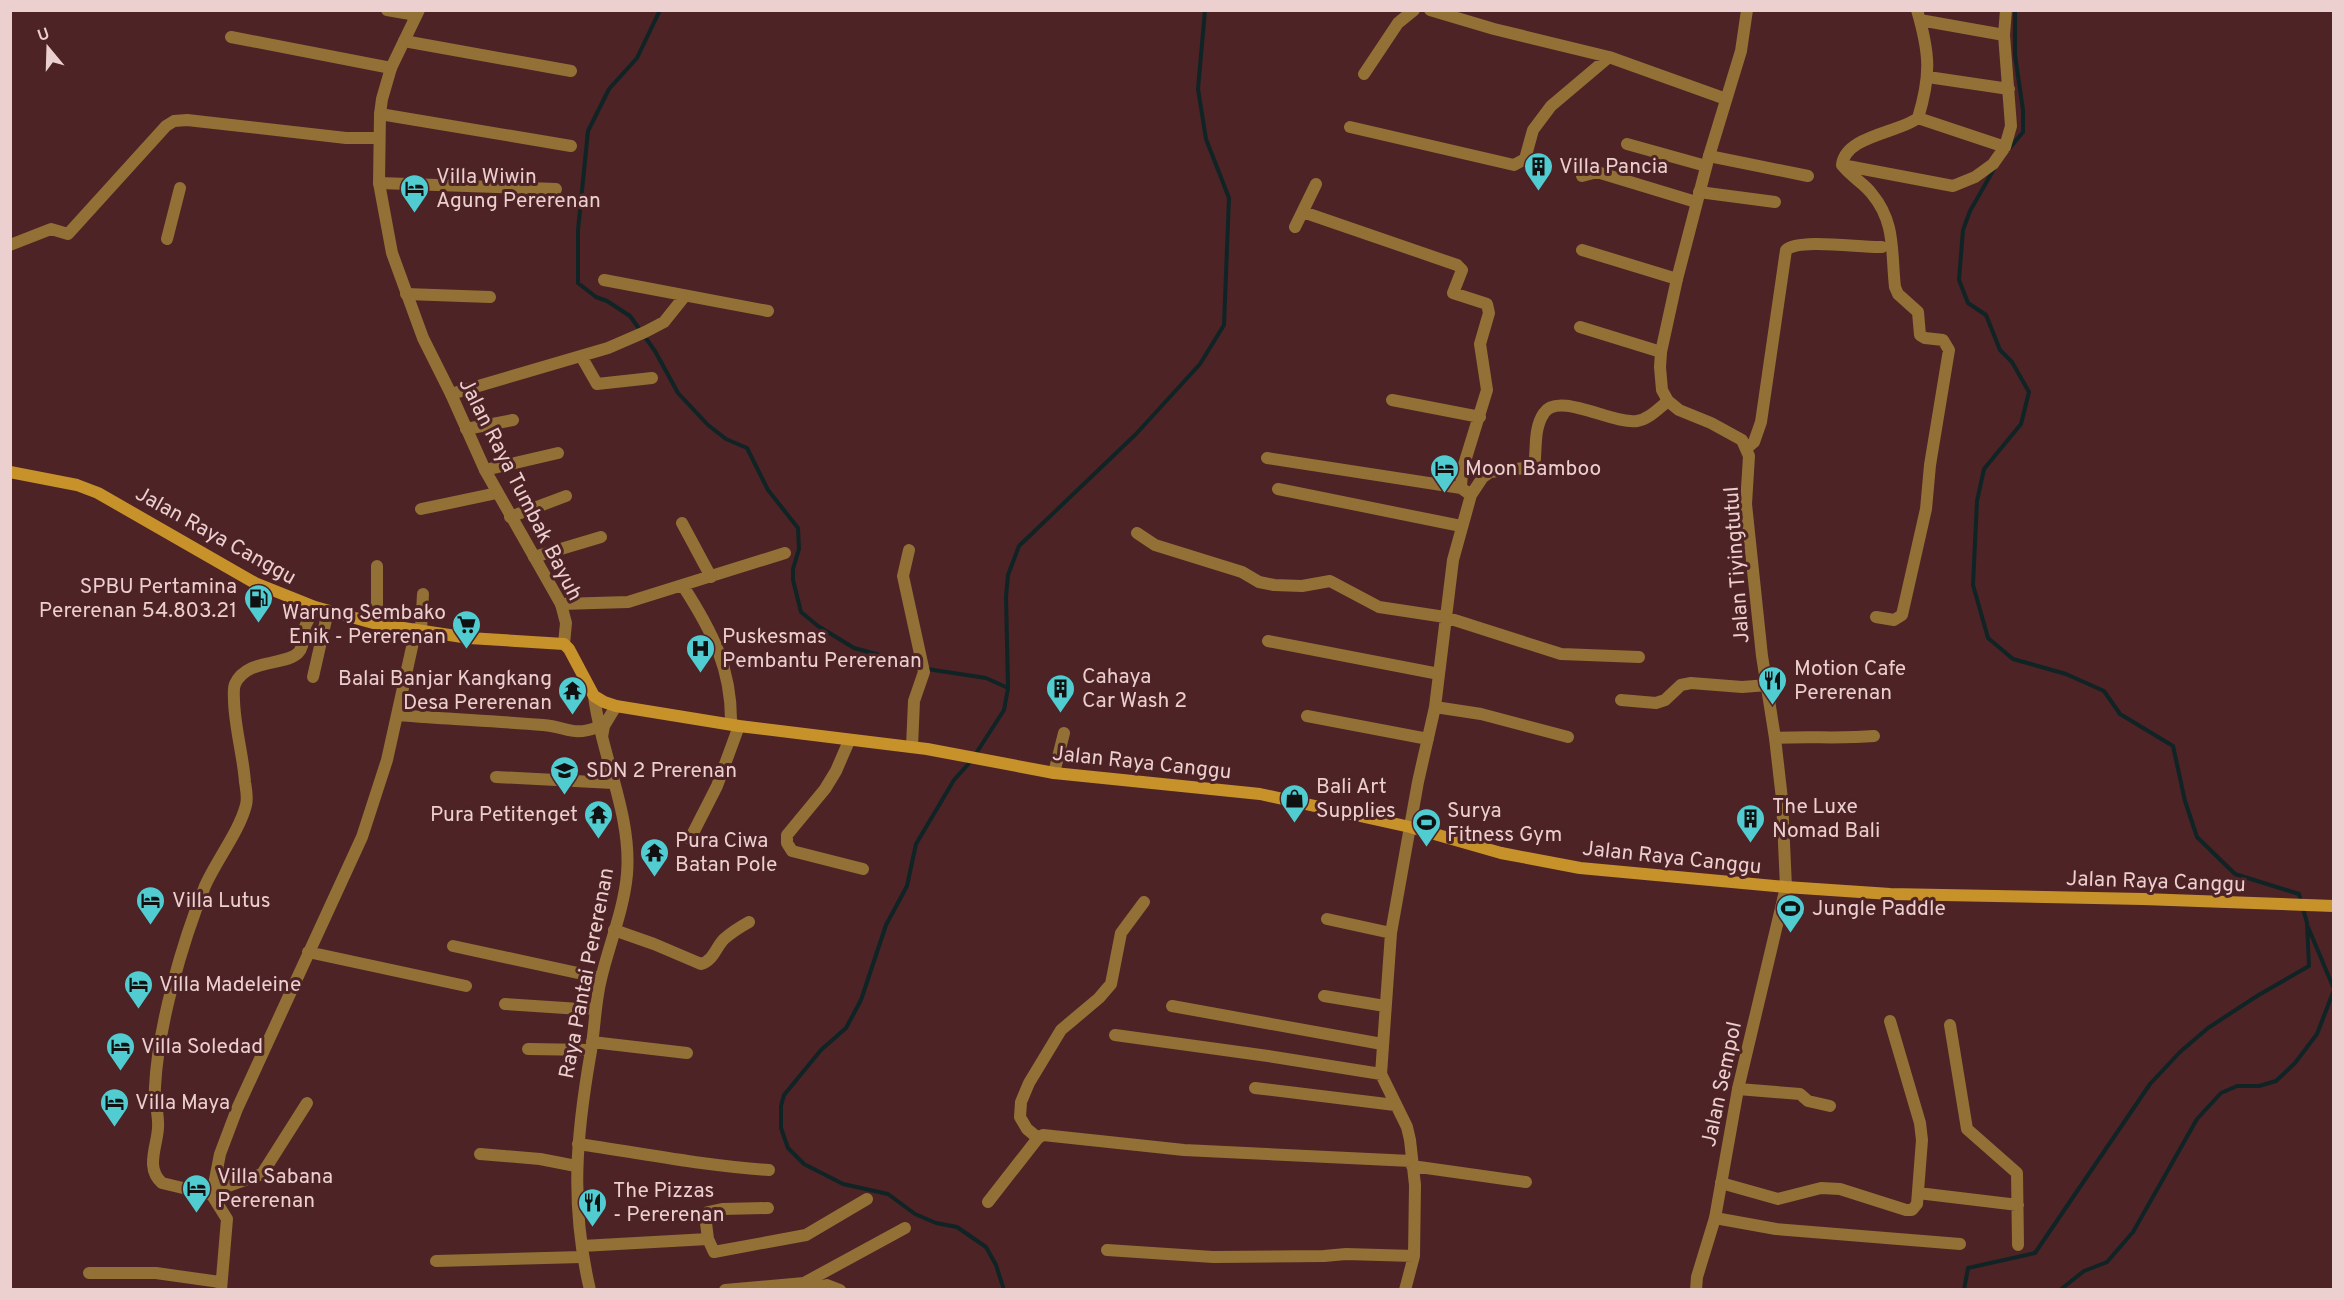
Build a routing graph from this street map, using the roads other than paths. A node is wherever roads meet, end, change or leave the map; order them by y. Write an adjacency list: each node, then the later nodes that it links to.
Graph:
1 (387, 10): 6 (street)
2 (1414, 10): 14 (street)
3 (1430, 10): 11 (street)
4 (1747, 10): 17 (street)
5 (2006, 10): 8 (street)
6 (417, 13): 10 (street, Jalan Raya Tumbak Bayuh)
7 (1918, 15): 8 (street); 15 (street)
8 (2004, 35): 16 (street)
9 (231, 37): 12 (street)
10 (404, 41): 12 (street, Jalan Raya Tumbak Bayuh); 13 (street)
11 (1610, 57): 17 (street); 20 (street)
12 (392, 68): 18 (street, Jalan Raya Tumbak Bayuh)
13 (571, 71)
14 (1364, 74)
15 (1928, 77): 16 (street); 19 (street)
16 (2009, 89): 24 (street)
17 (1726, 99): 25 (street)
18 (380, 114): 21 (street, Jalan Raya Tumbak Bayuh); 23 (street)
19 (1918, 118): 24 (street); 26 (street)
20 (1350, 127)
21 (378, 138): 29 (street, Jalan Raya Tumbak Bayuh); 38 (street)
22 (1627, 144): 25 (street)
23 (572, 146)
24 (2005, 147): 26 (street)
25 (1707, 160): 28 (street); 33 (street)
26 (1842, 165): 83 (street)
27 (1582, 176): 33 (street)
28 (1808, 176)
29 (379, 183): 32 (street); 43 (street, Jalan Raya Tumbak Bayuh)
30 (1316, 184): 35 (street)
31 (180, 188): 37 (street)
32 (556, 189)
33 (1698, 197): 34 (street); 41 (street)
34 (1776, 202)
35 (1303, 212): 36 (street); 54 (street)
36 (1295, 227)
37 (167, 239)
38 (10, 245)
39 (1882, 248): 57 (street)
40 (1582, 250): 41 (street)
41 (1677, 279): 48 (street)
42 (604, 280): 45 (street)
43 (406, 294): 44 (street); 51 (street, Jalan Raya Tumbak Bayuh)
44 (490, 297)
45 (684, 297): 46 (street); 49 (street)
46 (768, 311)
47 (1580, 327): 48 (street)
48 (1662, 352): 53 (street)
49 (581, 356): 50 (street); 51 (street)
50 (652, 378)
51 (451, 394): 56 (street, Jalan Raya Tumbak Bayuh)
52 (1392, 400): 54 (street)
53 (1668, 401): 57 (street); 63 (street)
54 (1480, 417): 63 (street)
55 (513, 420): 56 (street)
56 (466, 429): 60 (street, Jalan Raya Tumbak Bayuh)
57 (1747, 448): 91 (street, Jalan Tiyingtutul)
58 (558, 453): 60 (street)
59 (1267, 458): 63 (street)
60 (485, 470): 64 (street, Jalan Raya Tumbak Bayuh)
61 (10, 472): 80 (main road, Jalan Raya Canggu)
62 (1278, 489): 69 (street)
63 (1466, 492): 69 (street)
64 (497, 493): 66 (street); 67 (street, Jalan Raya Tumbak Bayuh)
65 (566, 496): 67 (street)
66 (421, 509)
67 (510, 517): 74 (street, Jalan Raya Tumbak Bayuh)
68 (682, 523): 76 (street)
69 (1461, 526): 82 (street)
70 (1137, 533): 82 (street)
71 (600, 537): 74 (street)
72 (909, 550): 106 (street)
73 (785, 553): 76 (street)
74 (534, 557): 79 (street, Jalan Raya Tumbak Bayuh)
75 (377, 566): 84 (street)
76 (711, 578): 77 (street)
77 (683, 586): 79 (street); 98 (street)
78 (423, 594): 85 (street)
79 (561, 604): 87 (street, Jalan Raya Tumbak Bayuh)
80 (315, 607): 81 (main road, Jalan Raya Canggu); 150 (street)
81 (328, 611): 84 (main road, Jalan Raya Canggu); 90 (street)
82 (1445, 617): 88 (street); 89 (street)
83 (1876, 617)
84 (377, 624): 85 (main road, Jalan Raya Canggu)
85 (419, 630): 87 (main road, Jalan Raya Canggu); 96 (street)
86 (1268, 640): 89 (street)
87 (564, 644): 92 (main road)
88 (1639, 657)
89 (1439, 674): 95 (street)
90 (313, 677)
91 (1768, 685): 93 (street); 103 (street, Jalan Tiyingtutul)
92 (594, 696): 94 (main road, Jalan Raya Canggu); 99 (street, Raya Pantai Pererenan)
93 (1621, 700)
94 (616, 705): 98 (main road, Jalan Raya Canggu); 99 (street)
95 (1435, 707): 102 (street); 104 (street)
96 (398, 715): 99 (street); 121 (street)
97 (1307, 716): 104 (street)
98 (735, 725): 105 (main road, Jalan Raya Canggu); 111 (street)
99 (600, 732): 109 (street, Raya Pantai Pererenan)
100 (1064, 733): 107 (street)
101 (1874, 736): 103 (street)
102 (1568, 737)
103 (1775, 738): 113 (street, Jalan Tiyingtutul)
104 (1428, 739): 110 (street)
105 (849, 741): 106 (main road, Jalan Raya Canggu); 112 (street)
106 (912, 747): 107 (main road, Jalan Raya Canggu)
107 (1054, 773): 110 (main road, Jalan Raya Canggu)
108 (496, 777): 109 (street)
109 (614, 783): 118 (street, Raya Pantai Pererenan)
110 (1410, 827): 113 (main road, Jalan Raya Canggu); 119 (street)
111 (690, 839)
112 (863, 869)
113 (1786, 887): 115 (main road, Jalan Raya Canggu); 138 (street, Jalan Sempol)
114 (1144, 902): 142 (street)
115 (2330, 906)
116 (1327, 919): 119 (street)
117 (749, 922): 118 (street)
118 (614, 930): 122 (street, Raya Pantai Pererenan)
119 (1391, 933): 127 (street)
120 (453, 946): 122 (street)
121 (308, 952): 123 (street); 150 (street)
122 (601, 978): 128 (street, Raya Pantai Pererenan)
123 (466, 986)
124 (1324, 996): 127 (street)
125 (505, 1004): 128 (street)
126 (1172, 1006): 132 (street)
127 (1385, 1006): 132 (street)
128 (595, 1008): 133 (street, Raya Pantai Pererenan)
129 (1890, 1021): 151 (street)
130 (1950, 1025): 154 (street)
131 (1115, 1035): 136 (street)
132 (1382, 1044): 136 (street)
133 (591, 1046): 134 (street); 135 (street); 143 (street, Raya Pantai Pererenan)
134 (528, 1048)
135 (687, 1053)
136 (1382, 1074): 140 (street)
137 (1255, 1088): 140 (street)
138 (1738, 1089): 141 (street); 149 (street, Jalan Sempol)
139 (307, 1103): 150 (street)
140 (1395, 1105): 145 (street)
141 (1830, 1106)
142 (1038, 1138): 145 (street); 153 (street)
143 (578, 1144): 146 (street, Raya Pantai Pererenan); 147 (street)
144 (480, 1154): 146 (street)
145 (1412, 1164): 148 (street); 163 (street)
146 (576, 1166): 162 (street, Raya Pantai Pererenan)
147 (769, 1170)
148 (1526, 1182)
149 (1721, 1183): 151 (street); 156 (street, Jalan Sempol)
150 (212, 1191): 166 (street)
151 (1918, 1193): 154 (street)
152 (867, 1199): 158 (street)
153 (988, 1202)
154 (2018, 1205): 160 (street)
155 (768, 1208): 158 (street)
156 (1715, 1218): 159 (street); 172 (street, Jalan Sempol)
157 (905, 1228): 168 (street)
158 (708, 1239): 162 (street)
159 (1960, 1245)
160 (2018, 1245)
161 (1107, 1250): 163 (street)
162 (582, 1251): 164 (street); 167 (street, Raya Pantai Pererenan)
163 (1414, 1256): 171 (street)
164 (436, 1261)
165 (89, 1273): 166 (street)
166 (220, 1286)
167 (590, 1290)
168 (725, 1290)
169 (806, 1290): 170 (street)
170 (840, 1290)
171 (1405, 1290)
172 (1696, 1290)

